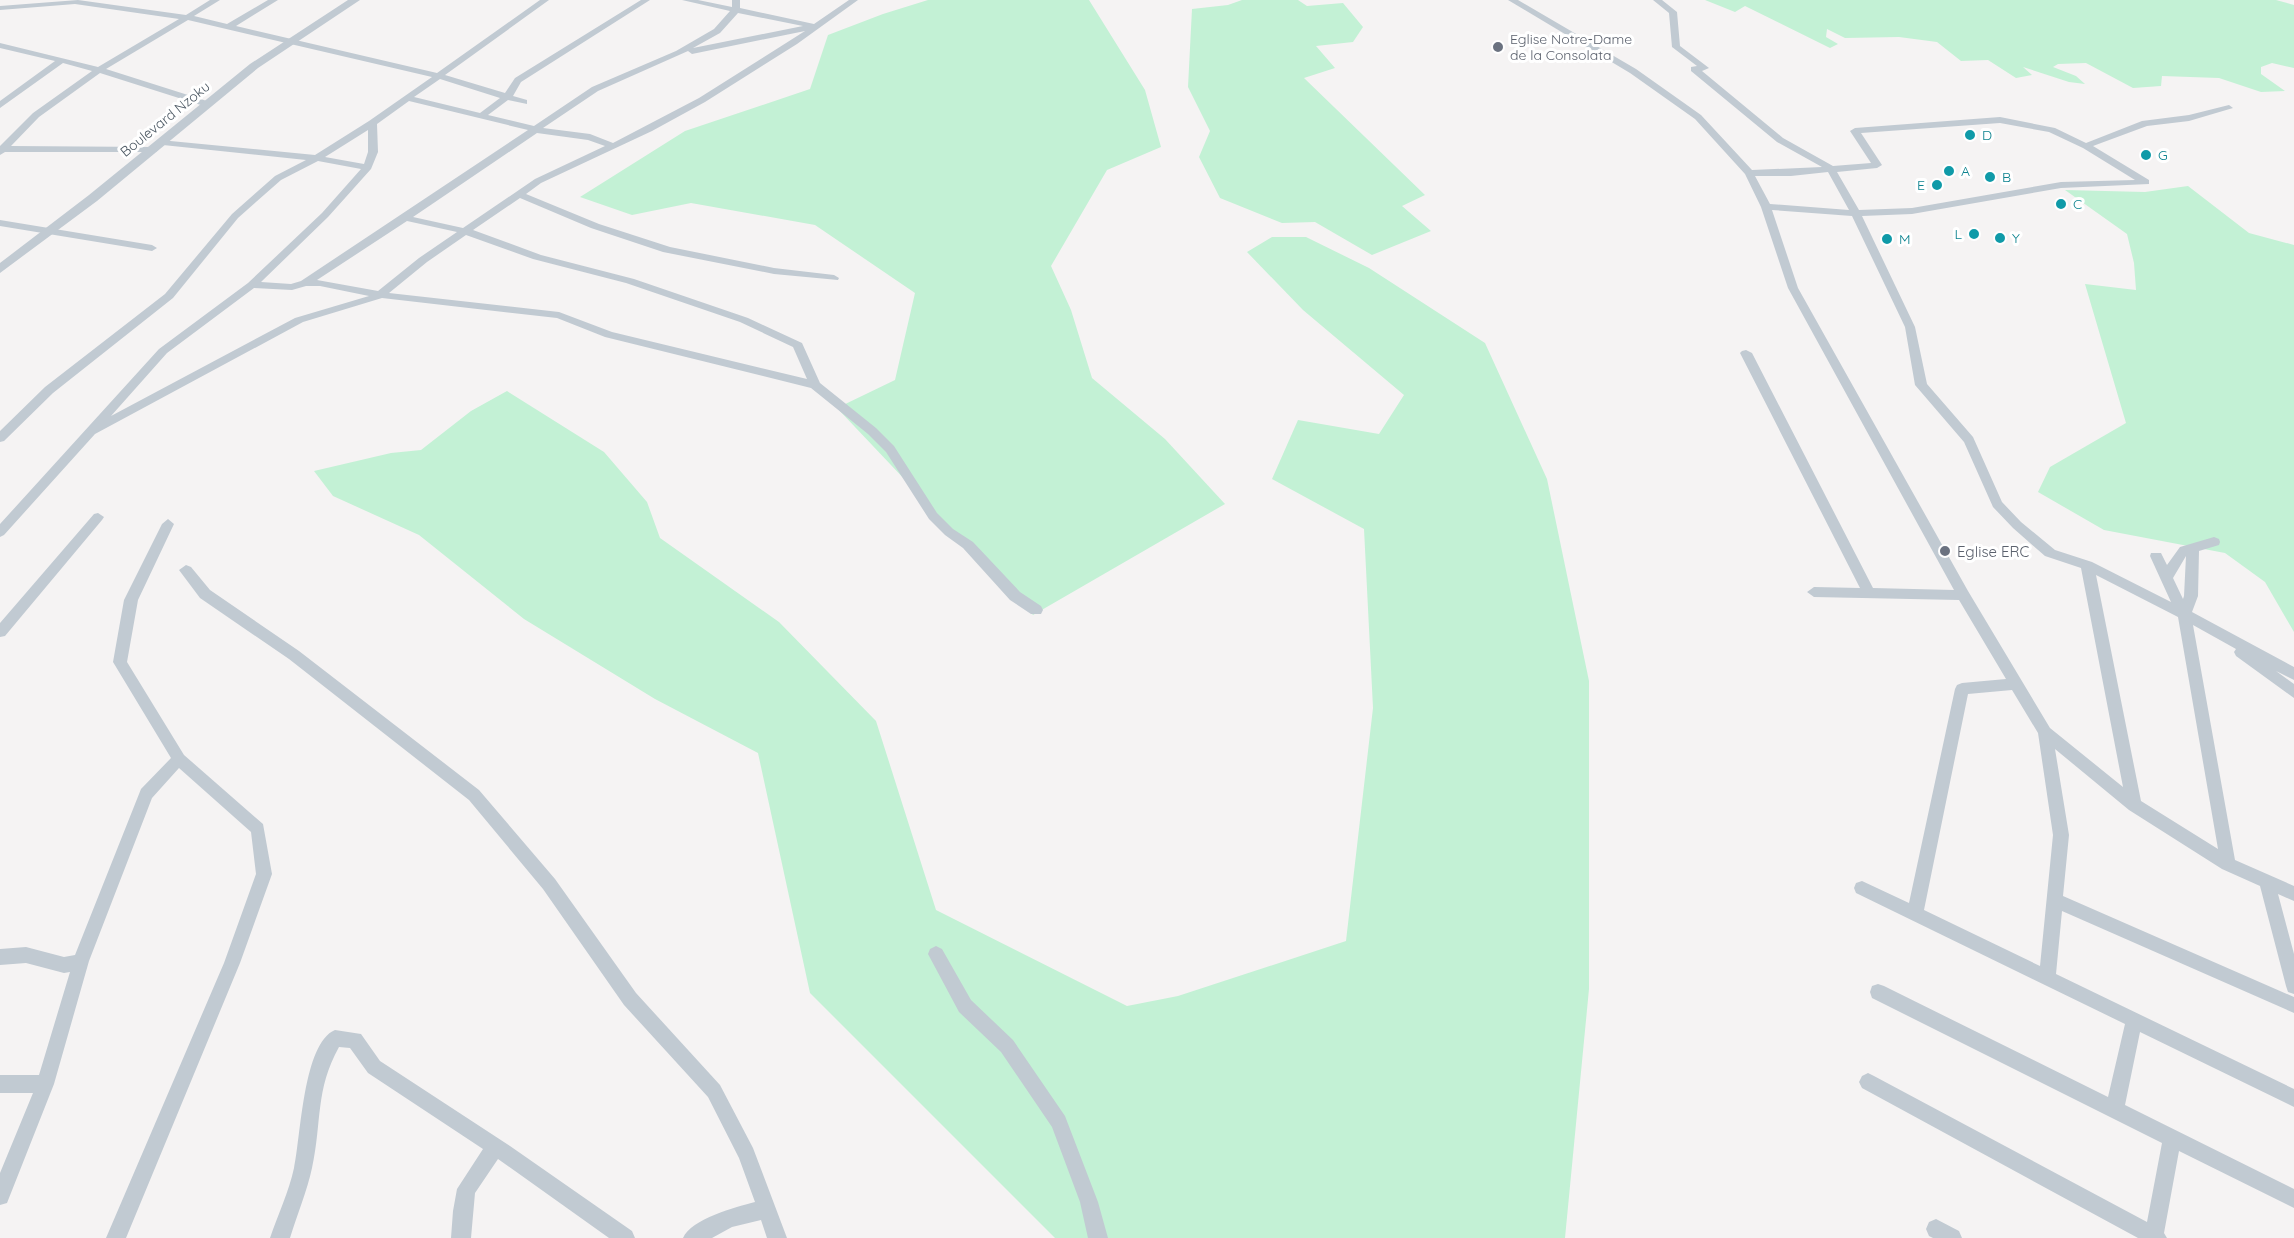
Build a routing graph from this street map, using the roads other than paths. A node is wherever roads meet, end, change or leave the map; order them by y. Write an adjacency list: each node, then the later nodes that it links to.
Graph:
1 (112, 0): 12 (street)
2 (216, 0): 14 (street)
3 (274, 0): 15 (street)
4 (355, 0): 17 (street, Boulevard Nzoku)
5 (545, 0): 22 (street)
6 (646, 0): 23 (street)
7 (686, 0): 11 (street)
8 (852, 0): 16 (street)
9 (1512, 0): 40 (street)
10 (1657, 0): 39 (street)
11 (736, 5): 16 (street); 19 (street)
12 (102, 6): 13 (street); 14 (street)
13 (0, 8)
14 (186, 18): 15 (street); 21 (street)
15 (230, 26): 17 (street)
16 (816, 26): 19 (street); 33 (street)
17 (292, 41): 22 (street); 26 (street, Boulevard Nzoku)
18 (0, 45): 20 (street)
19 (679, 53): 31 (street)
20 (61, 61): 21 (street); 27 (street)
21 (99, 70): 26 (street); 35 (street)
22 (440, 76): 23 (street); 24 (street)
23 (508, 96): 25 (street); 29 (street)
24 (408, 98): 29 (street); 30 (street)
25 (524, 102)
26 (207, 104): 32 (street, Boulevard Nzoku)
27 (0, 105)
28 (2229, 108): 34 (street)
29 (480, 117): 31 (street)
30 (372, 123): 37 (street); 38 (street)
31 (537, 130): 33 (street); 44 (street)
32 (163, 142): 36 (street, Boulevard Nzoku); 37 (street)
33 (613, 146): 41 (street)
34 (2086, 146): 39 (street); 43 (street)
35 (1, 150): 36 (street)
36 (153, 150): 47 (street, Boulevard Nzoku)
37 (317, 159): 38 (street); 57 (street)
38 (368, 167): 52 (street)
39 (1830, 168): 40 (street); 43 (street)
40 (1749, 173): 42 (street)
41 (519, 194): 46 (street); 50 (street)
42 (1767, 207): 43 (street); 70 (street)
43 (1856, 213): 64 (street)
44 (405, 219): 46 (street); 51 (street)
45 (0, 223): 47 (street)
46 (465, 231): 53 (street); 55 (street)
47 (48, 232): 48 (street); 49 (street, Boulevard Nzoku)
48 (152, 248)
49 (0, 268)
50 (834, 278)
51 (305, 283): 52 (street); 53 (street)
52 (252, 285): 56 (street)
53 (380, 296): 55 (street); 56 (street)
54 (1746, 353): 69 (street)
55 (815, 385): 71 (street)
56 (92, 431): 60 (street)
57 (0, 438)
58 (98, 518): 73 (street)
59 (168, 524): 79 (street)
60 (0, 532)
61 (2214, 542): 62 (street)
62 (2193, 547): 63 (street); 72 (street)
63 (2180, 553): 66 (street); 66 (street)
64 (2086, 565): 72 (street); 80 (street)
65 (186, 570): 104 (street)
66 (2167, 577): 72 (street)
67 (2137, 579): 72 (street)
68 (1814, 592): 69 (street)
69 (1869, 593): 70 (street)
70 (1963, 595): 76 (street)
71 (1036, 610)
72 (2184, 614): 74 (street); 81 (street)
73 (0, 632)
74 (2228, 638): 75 (street); 77 (street)
75 (2294, 674)
76 (2016, 684): 78 (street); 86 (street)
77 (2291, 689)
78 (2045, 732): 80 (street); 85 (street)
79 (179, 759): 89 (street); 107 (street)
80 (2134, 805): 81 (street)
81 (2228, 864): 82 (street)
82 (2267, 882): 84 (street); 91 (street)
83 (1862, 888): 86 (street)
84 (2294, 894)
85 (2055, 900): 90 (street); 93 (street)
86 (1915, 914): 90 (street)
87 (936, 954): 114 (street)
88 (0, 957): 89 (street)
89 (81, 961): 97 (street)
90 (2048, 978): 94 (street)
91 (2294, 986)
92 (1878, 992): 99 (street)
93 (2294, 1005)
94 (2134, 1021): 98 (street); 99 (street)
95 (1868, 1082): 106 (street)
96 (0, 1084): 97 (street)
97 (45, 1084): 102 (street)
98 (2294, 1098)
99 (2115, 1108): 100 (street)
100 (2172, 1138): 103 (street); 106 (street)
101 (495, 1147): 105 (street); 108 (street); 111 (street)
102 (0, 1196)
103 (2294, 1199)
104 (766, 1209): 112 (street); 113 (street)
105 (462, 1211): 109 (street); 110 (street)
106 (2155, 1237)
107 (116, 1238)
108 (280, 1238)
109 (452, 1238)
110 (462, 1238)
111 (626, 1238)
112 (693, 1238)
113 (777, 1238)
114 (1098, 1238)

